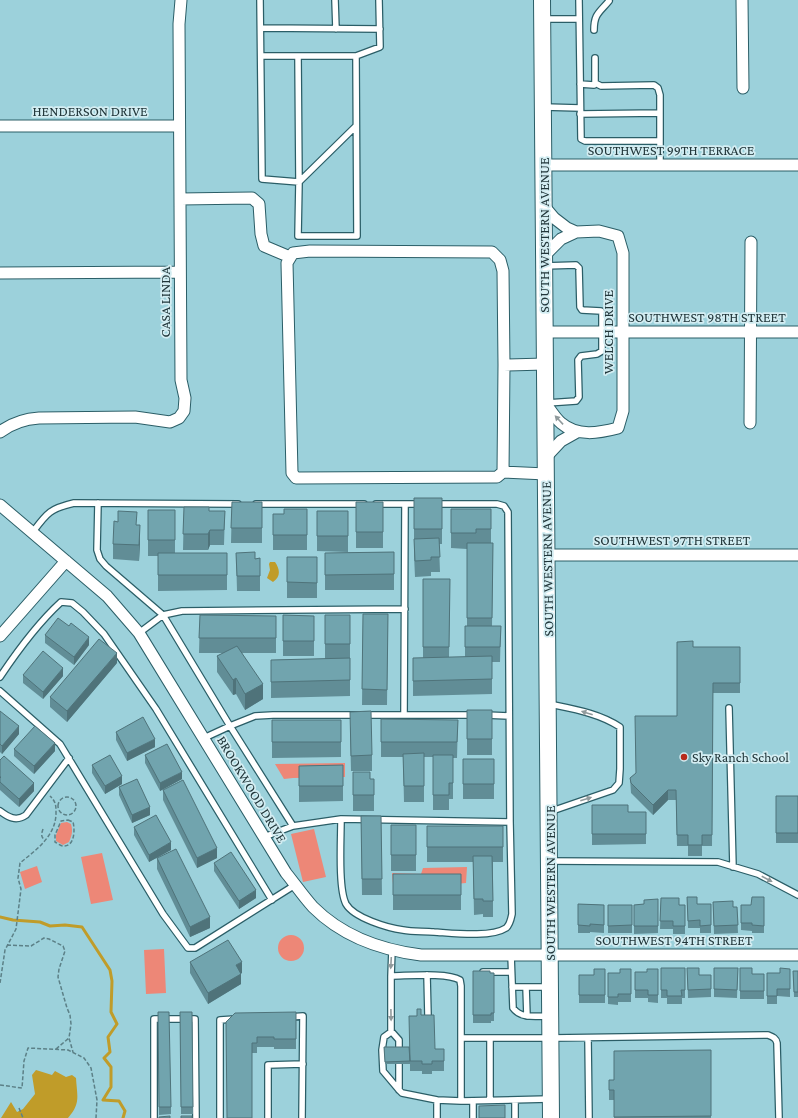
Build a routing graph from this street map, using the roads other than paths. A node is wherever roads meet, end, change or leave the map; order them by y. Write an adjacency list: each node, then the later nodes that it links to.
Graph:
1 (180, 0): 27 (street, CASA LINDA)
2 (260, 0): 11 (lane)
3 (335, 0): 12 (lane)
4 (379, 0): 13 (lane)
5 (542, 0): 9 (main road, SOUTH WESTERN AVENUE)
6 (579, 0): 10 (lane)
7 (742, 0): 21 (street)
8 (609, 1): 14 (lane)
9 (542, 19): 10 (lane); 22 (main road, SOUTH WESTERN AVENUE)
10 (579, 19): 20 (lane)
11 (261, 28): 12 (lane); 15 (lane)
12 (336, 29): 13 (lane)
13 (380, 29): 17 (lane)
14 (594, 30)
15 (261, 56): 16 (lane); 33 (lane)
16 (298, 56): 17 (lane); 33 (lane)
17 (356, 56): 28 (lane)
18 (595, 58): 19 (lane)
19 (595, 83): 20 (lane); 24 (lane)
20 (580, 84): 23 (lane)
21 (743, 88)
22 (543, 107): 23 (lane); 30 (main road, SOUTH WESTERN AVENUE)
23 (580, 108): 25 (lane)
24 (660, 113): 25 (lane); 29 (lane)
25 (580, 114): 29 (lane)
26 (0, 126): 27 (street, HENDERSON DRIVE)
27 (179, 126): 34 (street, CASA LINDA)
28 (356, 126): 33 (lane); 33 (lane)
29 (660, 141): 31 (lane)
30 (543, 165): 31 (street, SOUTHWEST 99TH TERRACE); 35 (main road, SOUTH WESTERN AVENUE)
31 (660, 165): 32 (street, SOUTHWEST 99TH TERRACE)
32 (798, 165)
33 (299, 182)
34 (180, 199): 38 (street); 40 (street, CASA LINDA)
35 (543, 205): 36 (street); 39 (main road, SOUTH WESTERN AVENUE)
36 (576, 232): 39 (street, WELCH DRIVE); 44 (street, WELCH DRIVE)
37 (751, 242): 46 (street)
38 (290, 257): 48 (street); 54 (street)
39 (544, 261): 42 (main road, SOUTH WESTERN AVENUE); 43 (lane)
40 (180, 272): 41 (street); 51 (street, CASA LINDA)
41 (0, 273)
42 (544, 332): 43 (street, SOUTHWEST 98TH STREET); 47 (main road, SOUTH WESTERN AVENUE)
43 (602, 332): 44 (street, SOUTHWEST 98TH STREET); 49 (lane)
44 (623, 332): 46 (street, SOUTHWEST 98TH STREET); 52 (street, WELCH DRIVE)
45 (798, 332): 46 (street, SOUTHWEST 98TH STREET)
46 (751, 333): 50 (street)
47 (545, 364): 48 (street); 49 (main road, SOUTH WESTERN AVENUE)
48 (504, 365): 54 (street)
49 (545, 403): 52 (street, one-way to 49); 53 (main road, SOUTH WESTERN AVENUE)
50 (750, 423)
51 (0, 432)
52 (577, 432): 53 (street)
53 (546, 457): 55 (main road, SOUTH WESTERN AVENUE)
54 (503, 472): 55 (street)
55 (546, 474): 60 (main road, SOUTH WESTERN AVENUE)
56 (98, 503): 57 (lane); 59 (lane); 64 (lane)
57 (405, 504): 63 (lane); 72 (lane)
58 (0, 505): 59 (street, BROOKWOOD DRIVE)
59 (32, 533): 62 (street, BROOKWOOD DRIVE)
60 (547, 555): 61 (street, SOUTHWEST 97TH STREET); 69 (main road, SOUTH WESTERN AVENUE)
61 (798, 555)
62 (66, 561): 65 (street, BROOKWOOD DRIVE); 66 (street)
63 (405, 609): 64 (lane); 71 (lane)
64 (163, 615): 65 (lane); 73 (lane)
65 (139, 633): 74 (street, BROOKWOOD DRIVE)
66 (0, 636)
67 (0, 677): 86 (lane)
68 (0, 691): 75 (lane)
69 (548, 704): 77 (main road, SOUTH WESTERN AVENUE); 77 (lane, one-way to 69)
70 (729, 708): 83 (lane)
71 (404, 715): 72 (lane); 73 (lane)
72 (510, 716): 79 (lane)
73 (230, 726): 74 (lane); 80 (lane)
74 (204, 738): 81 (street, BROOKWOOD DRIVE)
75 (69, 758): 76 (lane); 86 (lane)
76 (0, 811)
77 (549, 812): 82 (main road, SOUTH WESTERN AVENUE)
78 (341, 819): 79 (lane); 79 (lane); 80 (lane)
79 (510, 822)
80 (293, 826): 81 (lane)
81 (264, 837): 84 (street, BROOKWOOD DRIVE)
82 (550, 861): 83 (lane); 89 (main road, SOUTH WESTERN AVENUE)
83 (733, 867): 85 (lane, one-way to 85)
84 (295, 885): 86 (lane); 87 (street, BROOKWOOD DRIVE)
85 (798, 895)
86 (272, 900)
87 (392, 950): 88 (street, BROOKWOOD DRIVE); 94 (lane, one-way to 94)
88 (510, 955): 89 (street, BROOKWOOD DRIVE); 92 (lane)
89 (550, 955): 90 (street, SOUTHWEST 94TH STREET); 97 (main road, SOUTH WESTERN AVENUE)
90 (798, 955)
91 (477, 972): 92 (lane)
92 (511, 972): 95 (lane)
93 (427, 975): 94 (lane); 98 (lane); 104 (lane)
94 (391, 976): 103 (lane, one-way to 103)
95 (512, 987): 96 (lane); 99 (lane)
96 (526, 987): 97 (lane); 99 (lane)
97 (550, 987): 100 (main road, SOUTH WESTERN AVENUE)
98 (428, 1016)
99 (527, 1016): 100 (lane)
100 (551, 1016): 106 (main road, SOUTH WESTERN AVENUE)
101 (280, 1017): 109 (lane)
102 (242, 1019): 120 (lane)
103 (391, 1031): 108 (lane); 111 (lane)
104 (461, 1038): 105 (lane); 116 (lane)
105 (490, 1038): 106 (lane); 114 (lane)
106 (551, 1038): 107 (lane); 112 (main road, SOUTH WESTERN AVENUE)
107 (588, 1038): 127 (lane); 128 (lane)
108 (399, 1050)
109 (303, 1064): 121 (lane); 122 (lane)
110 (399, 1064): 111 (lane)
111 (399, 1090): 113 (lane)
112 (551, 1099): 115 (lane); 126 (main road, SOUTH WESTERN AVENUE)
113 (437, 1100): 116 (lane); 123 (lane)
114 (490, 1100): 115 (lane); 117 (lane)
115 (515, 1100): 125 (lane)
116 (461, 1101): 117 (lane)
117 (472, 1101): 124 (lane)
118 (154, 1118): 119 (lane)
119 (196, 1118)
120 (220, 1118)
121 (268, 1118)
122 (302, 1118)
123 (437, 1118)
124 (473, 1118)
125 (515, 1118)
126 (551, 1118)
127 (589, 1118)
128 (778, 1118)

